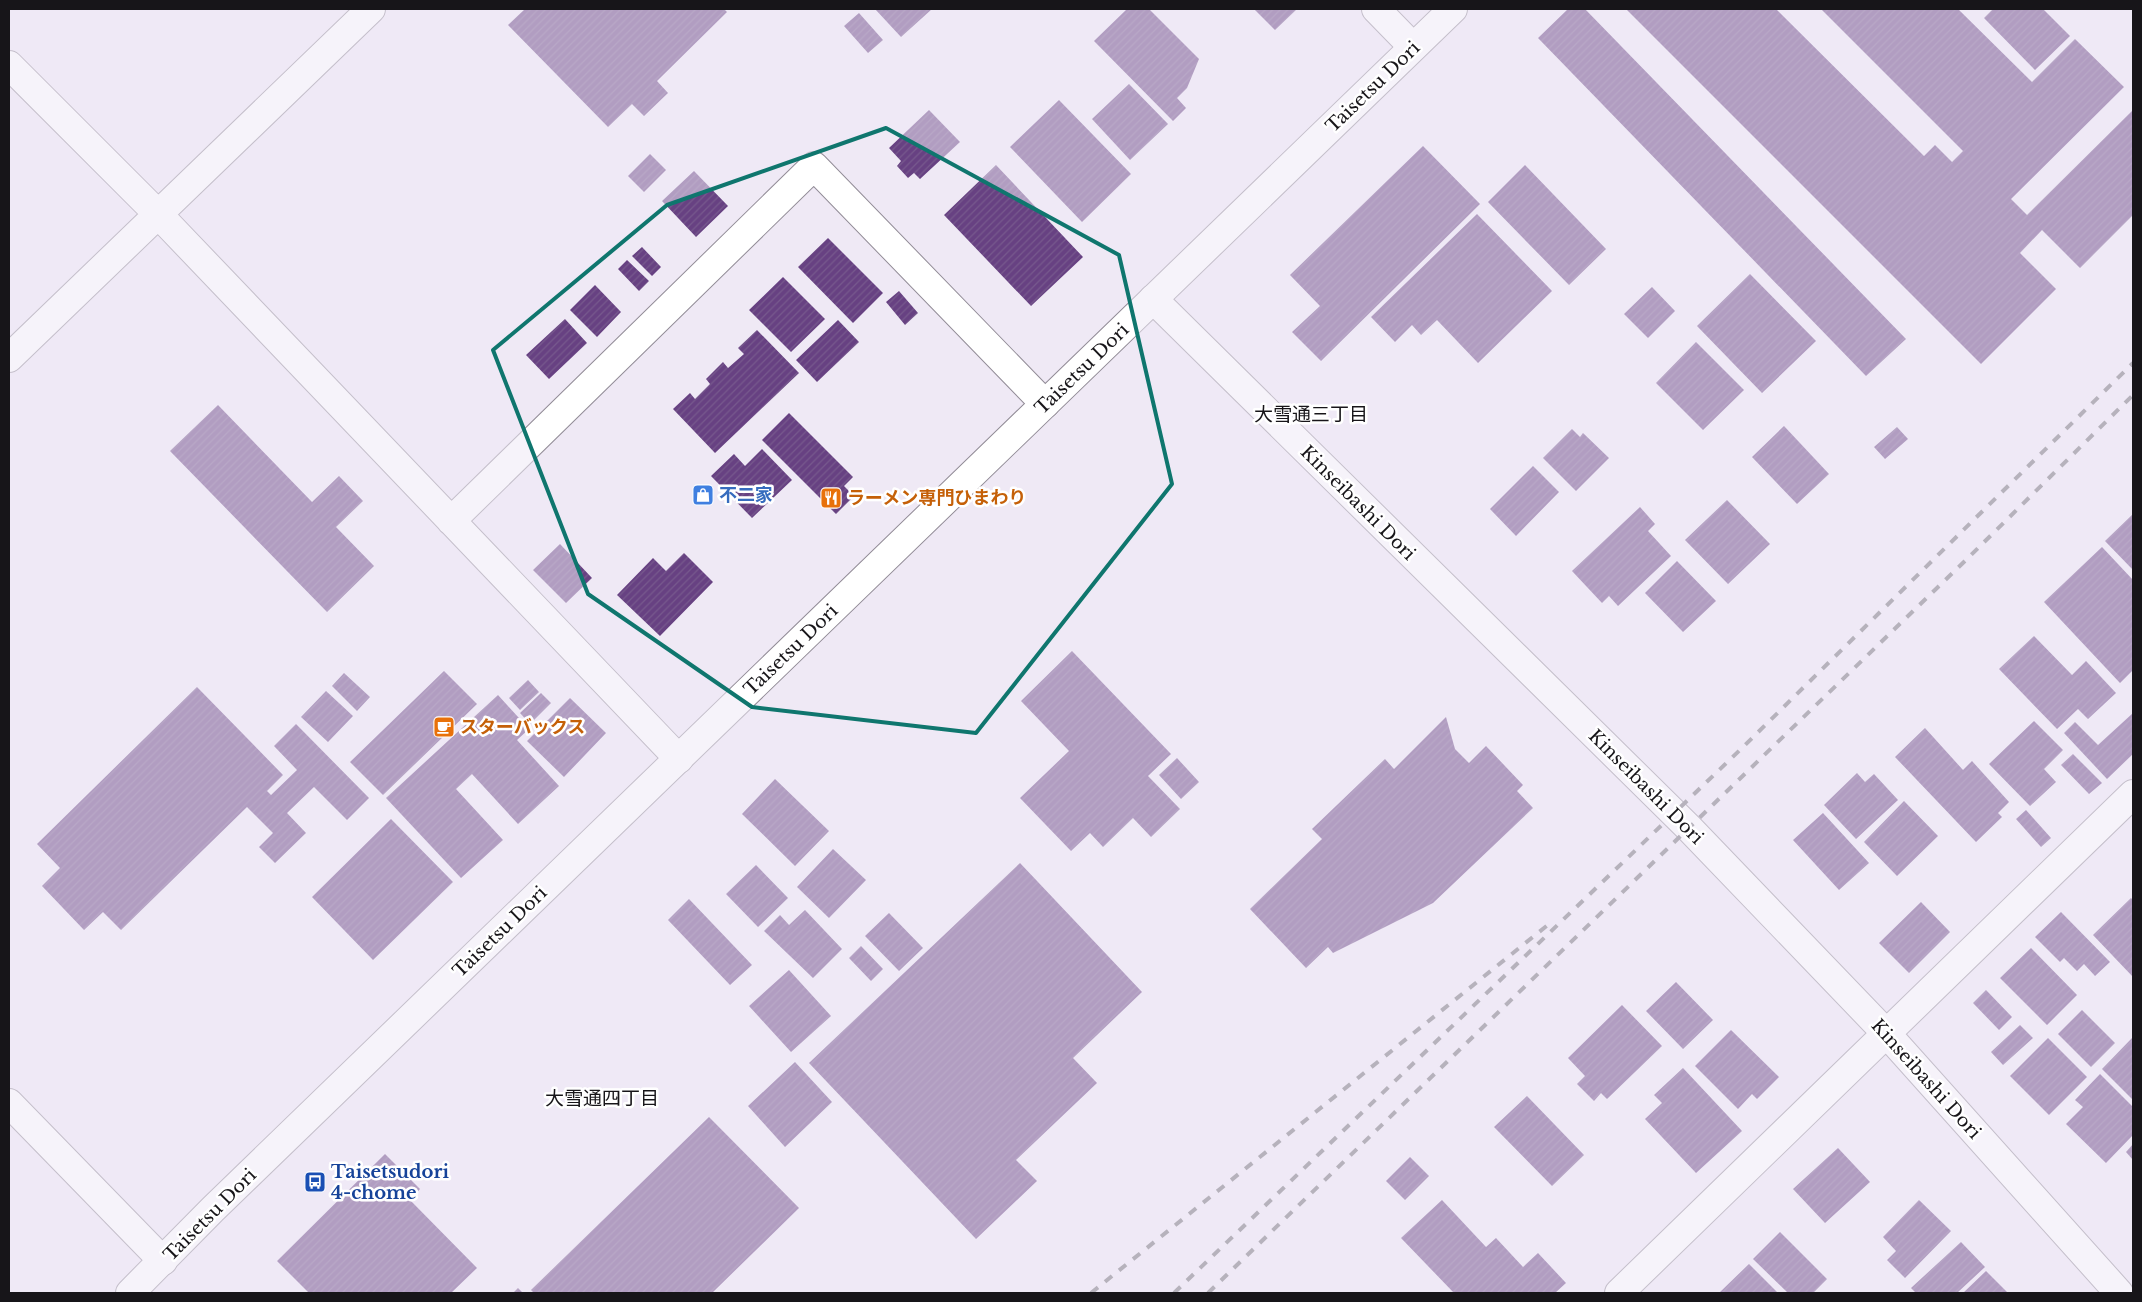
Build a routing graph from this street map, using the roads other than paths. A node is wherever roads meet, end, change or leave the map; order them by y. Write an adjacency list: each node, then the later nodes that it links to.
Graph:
1 (371, 9): 6 (main road)
2 (1376, 9): 4 (main road)
3 (1453, 9): 4 (main road, Taisetsu Dori)
4 (1414, 47): 7 (main road, Taisetsu Dori)
5 (9, 65): 6 (main road)
6 (158, 214): 8 (main road); 10 (main road)
7 (1154, 299): 9 (main road, Taisetsu Dori); 13 (main road, Kinseibashi Dori)
8 (9, 358)
9 (1045, 404): 10 (main road); 11 (main road, Taisetsu Dori)
10 (451, 521): 11 (main road)
11 (679, 759): 15 (main road, Taisetsu Dori)
12 (2133, 794): 13 (main road)
13 (1886, 1033): 17 (main road); 18 (main road, Kinseibashi Dori)
14 (9, 1103): 15 (main road)
15 (163, 1261): 16 (main road, Taisetsu Dori)
16 (130, 1293)
17 (1619, 1293)
18 (2119, 1293)

